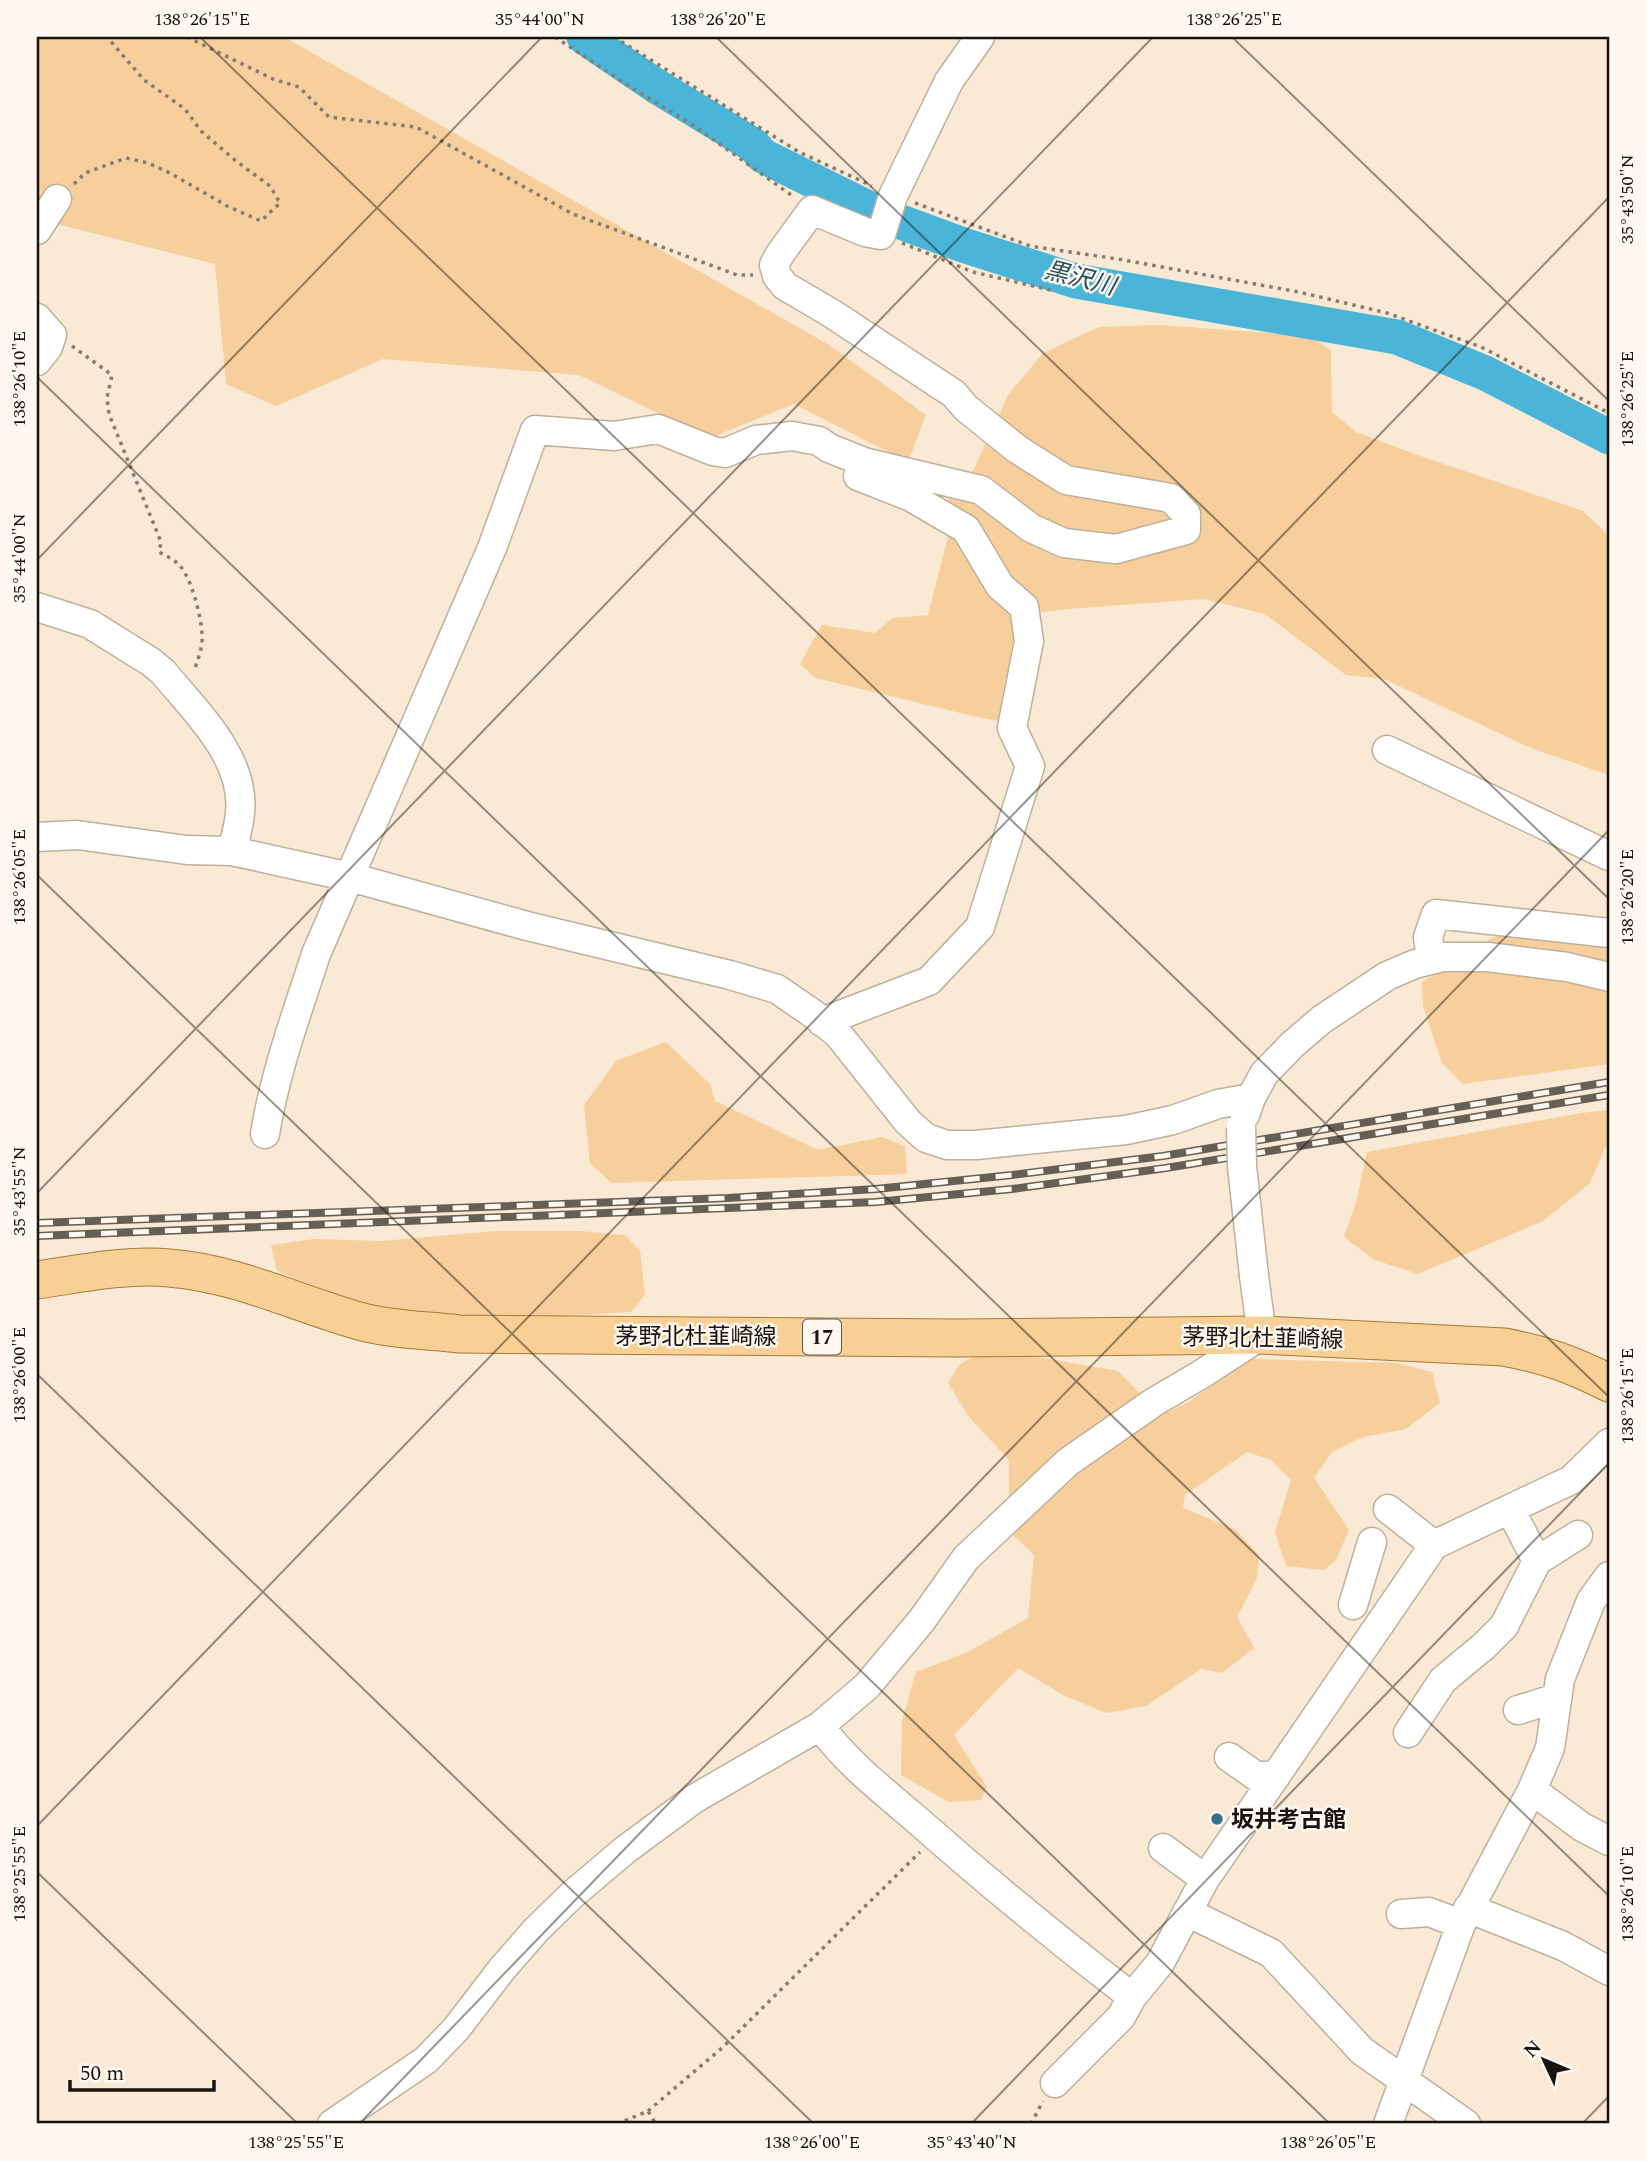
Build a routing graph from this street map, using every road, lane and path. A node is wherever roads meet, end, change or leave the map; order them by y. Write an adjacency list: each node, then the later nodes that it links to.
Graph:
1 (107, 37): 6 (path)
2 (187, 37): 10 (path)
3 (555, 37): 7 (path)
4 (614, 37): 8 (path)
5 (980, 37): 8 (street)
6 (57, 199): 9 (street)
7 (812, 210): 8 (street); 10 (street)
8 (886, 214): 11 (path); 14 (path)
9 (37, 230)
10 (777, 276): 15 (street)
11 (1055, 291)
12 (44, 327): 13 (street); 17 (path)
13 (37, 361)
14 (1609, 414)
15 (829, 448): 22 (street); 26 (street)
16 (37, 607): 17 (street)
17 (181, 695): 20 (street)
18 (1387, 750): 21 (street)
19 (37, 837): 20 (street)
20 (232, 851): 22 (street)
21 (1609, 856)
22 (350, 877): 26 (street); 28 (street)
23 (1609, 933): 24 (street)
24 (1431, 960): 25 (street); 27 (street)
25 (1609, 977)
26 (822, 1022): 27 (street)
27 (1251, 1098): 30 (street, bridge)
28 (265, 1135)
29 (37, 1280): 30 (main road, 茅野北杜韮崎線 / 17)
30 (1262, 1335): 31 (main road, 茅野北杜韮崎線 / 17); 43 (street)
31 (1609, 1383)
32 (1609, 1443): 34 (street)
33 (1388, 1509): 37 (street)
34 (1510, 1509): 37 (street); 38 (street)
35 (1578, 1535): 38 (street)
36 (1371, 1542): 40 (street)
37 (1434, 1545): 40 (street)
38 (1537, 1561): 44 (street)
39 (1609, 1576): 41 (street)
40 (1381, 1623): 46 (street)
41 (1557, 1698): 42 (street); 47 (street)
42 (1518, 1710)
43 (820, 1726): 48 (street); 60 (street)
44 (1408, 1733)
45 (1228, 1757): 46 (street)
46 (1276, 1776): 51 (street)
47 (1532, 1790): 49 (street); 54 (street)
48 (935, 1836): 56 (street); 59 (path)
49 (1609, 1841)
50 (1163, 1848): 51 (street)
51 (1205, 1879): 52 (street)
52 (1187, 1912): 56 (street); 57 (street)
53 (1401, 1914): 54 (street)
54 (1465, 1916): 55 (street); 57 (street)
55 (1609, 1971)
56 (1132, 1997): 58 (street)
57 (1404, 2080): 63 (street); 64 (street)
58 (1055, 2083)
59 (648, 2111): 61 (path); 62 (path)
60 (332, 2124)
61 (617, 2124)
62 (656, 2124)
63 (1388, 2124)
64 (1466, 2124)

